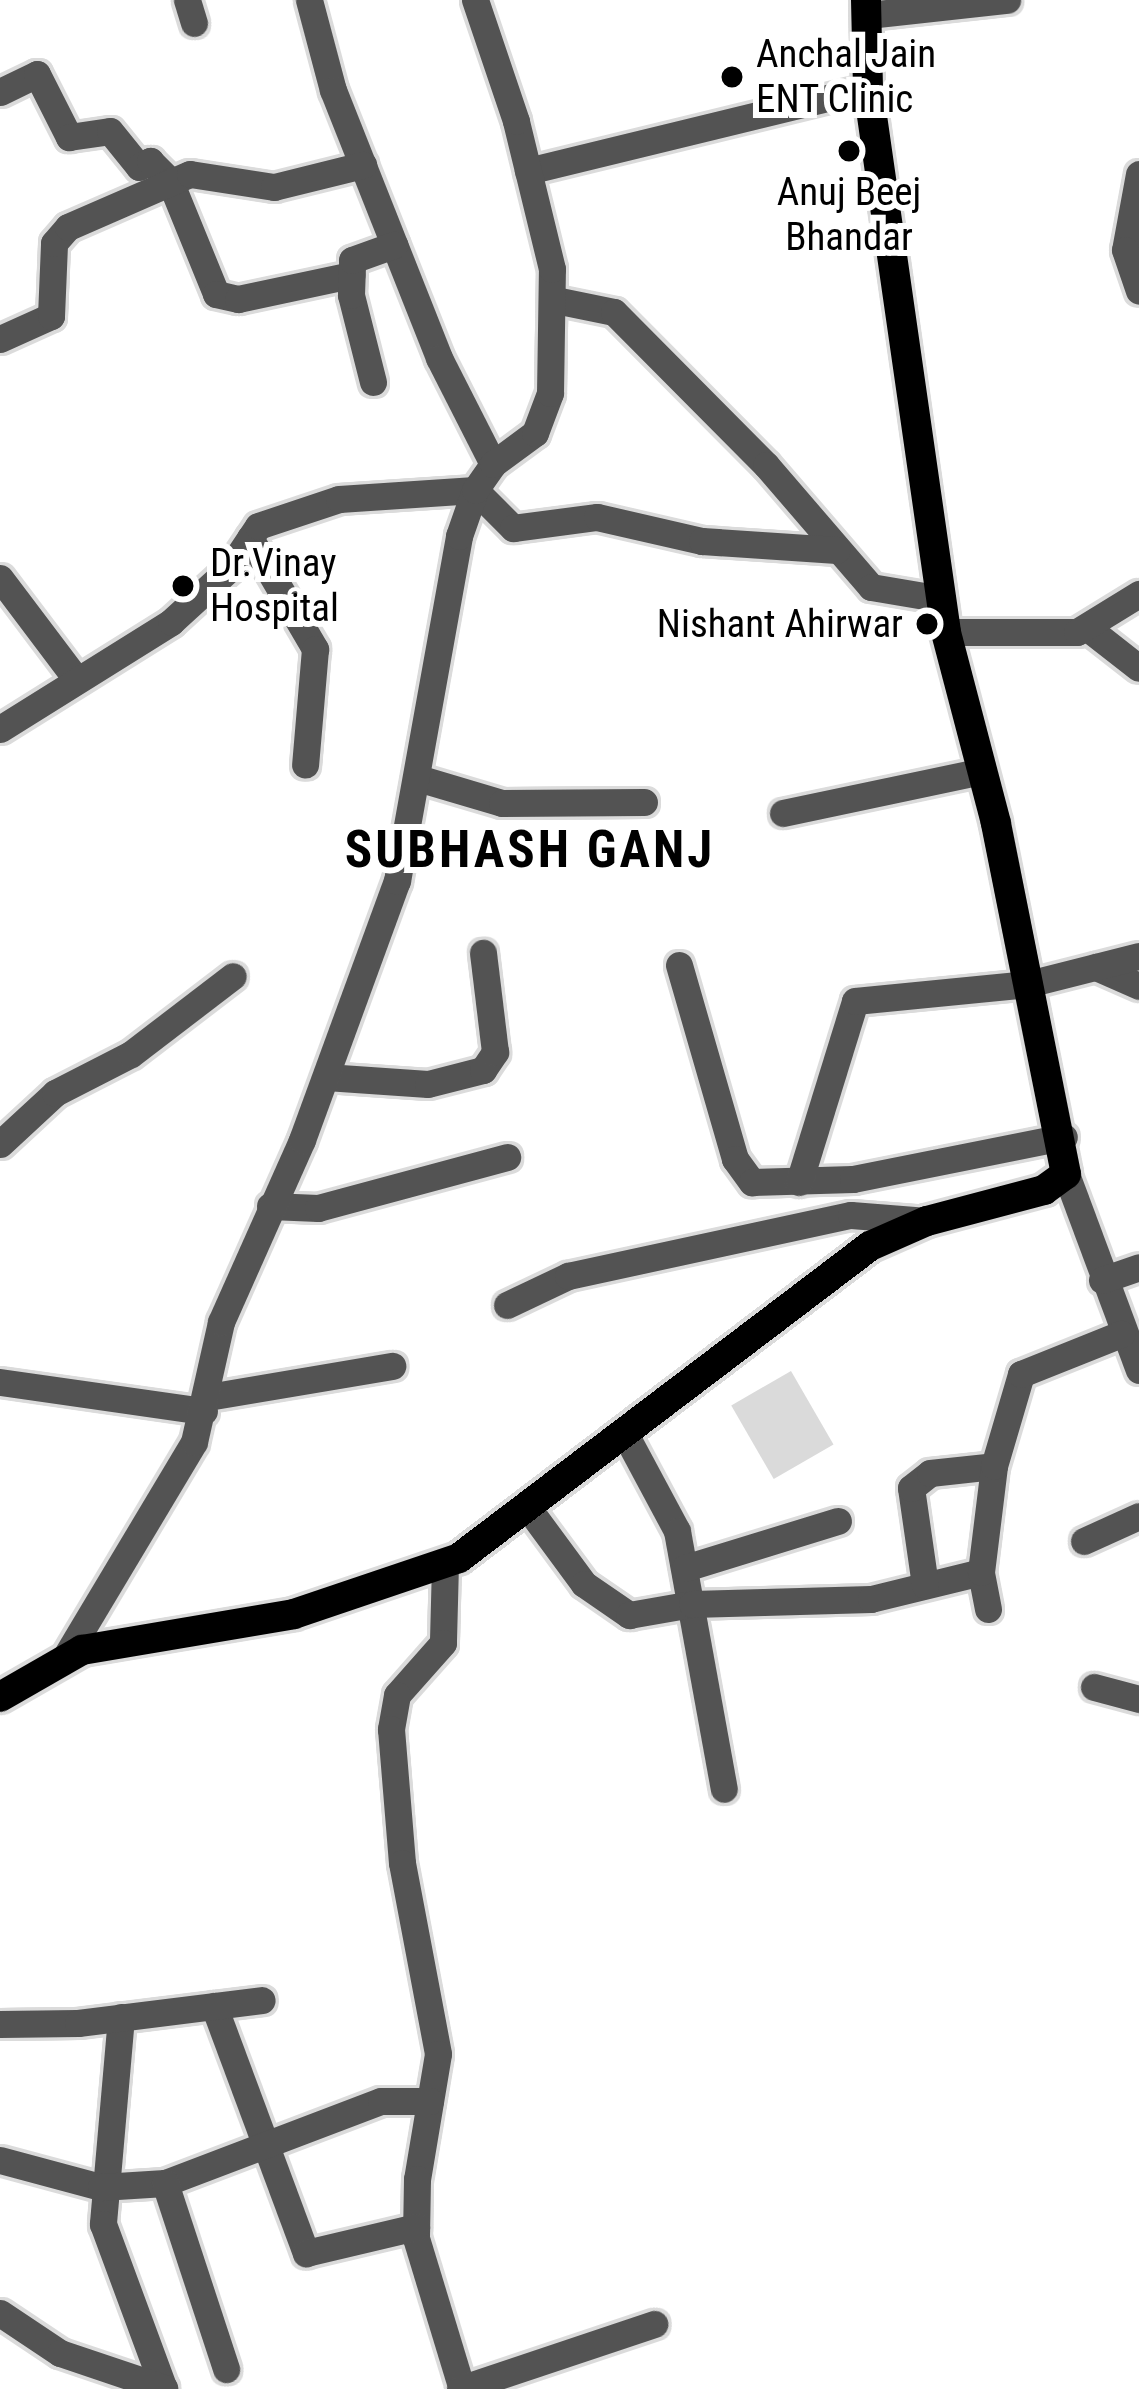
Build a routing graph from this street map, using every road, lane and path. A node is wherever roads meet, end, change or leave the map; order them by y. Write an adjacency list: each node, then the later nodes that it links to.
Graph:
1 (309, 0): 7 (street)
2 (1007, 0): 4 (street)
3 (479, 1): 8 (street)
4 (867, 8): 5 (main road)
5 (868, 88): 8 (street); 23 (main road)
6 (0, 92): 9 (street)
7 (363, 166): 9 (street); 11 (street)
8 (528, 171): 14 (street)
9 (170, 181): 12 (street); 15 (street)
10 (1138, 183): 13 (street)
11 (394, 245): 12 (street); 17 (street)
12 (351, 274): 16 (street)
13 (1139, 291)
14 (555, 300): 17 (street); 20 (street)
15 (0, 339)
16 (374, 382)
17 (493, 464): 18 (street)
18 (475, 490): 19 (street); 20 (street); 31 (street)
19 (250, 538): 27 (street); 29 (street)
20 (836, 550): 23 (street)
21 (0, 578): 27 (street)
22 (1139, 594): 24 (street)
23 (942, 599): 25 (main road)
24 (1089, 629): 25 (street); 26 (street)
25 (946, 632): 30 (main road)
26 (1139, 668)
27 (76, 679): 28 (street)
28 (0, 729)
29 (305, 765)
30 (983, 771): 33 (street); 39 (main road)
31 (421, 779): 32 (street); 41 (street)
32 (644, 802)
33 (783, 813)
34 (483, 953): 41 (street)
35 (1139, 956): 37 (street)
36 (679, 965): 46 (street)
37 (1096, 967): 39 (street); 40 (street)
38 (233, 976): 43 (street)
39 (1028, 984): 42 (main road); 46 (street)
40 (1139, 986)
41 (326, 1077): 47 (street)
42 (1064, 1137): 45 (main road); 46 (street)
43 (0, 1144)
44 (506, 1157): 47 (street)
45 (1066, 1174): 48 (main road); 50 (street)
46 (800, 1182)
47 (270, 1206): 56 (street)
48 (927, 1221): 51 (street); 57 (main road)
49 (1139, 1267): 50 (street)
50 (1102, 1280): 52 (street)
51 (507, 1305)
52 (1121, 1334): 54 (street); 58 (street)
53 (392, 1366): 56 (street)
54 (1139, 1370)
55 (0, 1382): 56 (street)
56 (206, 1404): 69 (street)
57 (624, 1432): 59 (main road); 64 (street)
58 (994, 1466): 65 (street); 66 (street)
59 (528, 1508): 63 (main road); 67 (street)
60 (1139, 1516): 62 (street)
61 (838, 1521): 64 (street)
62 (1084, 1541)
63 (446, 1564): 69 (main road); 78 (street)
64 (685, 1568): 67 (street)
65 (981, 1572): 66 (street); 68 (street)
66 (925, 1586): 67 (street)
67 (692, 1604): 73 (street)
68 (988, 1609)
69 (66, 1656): 71 (main road)
70 (1094, 1687): 72 (street)
71 (0, 1697)
72 (1139, 1699)
73 (724, 1790)
74 (262, 2000): 75 (street)
75 (214, 2006): 76 (street); 79 (street)
76 (121, 2017): 77 (street); 82 (street)
77 (0, 2024)
78 (430, 2102): 79 (street); 83 (street)
79 (268, 2150): 81 (street); 83 (street)
80 (0, 2160): 82 (street)
81 (165, 2183): 82 (street); 86 (street)
82 (100, 2187): 87 (street)
83 (416, 2227): 88 (street)
84 (0, 2313): 87 (street)
85 (654, 2324): 88 (street)
86 (226, 2369)
87 (164, 2389)
88 (461, 2389)

